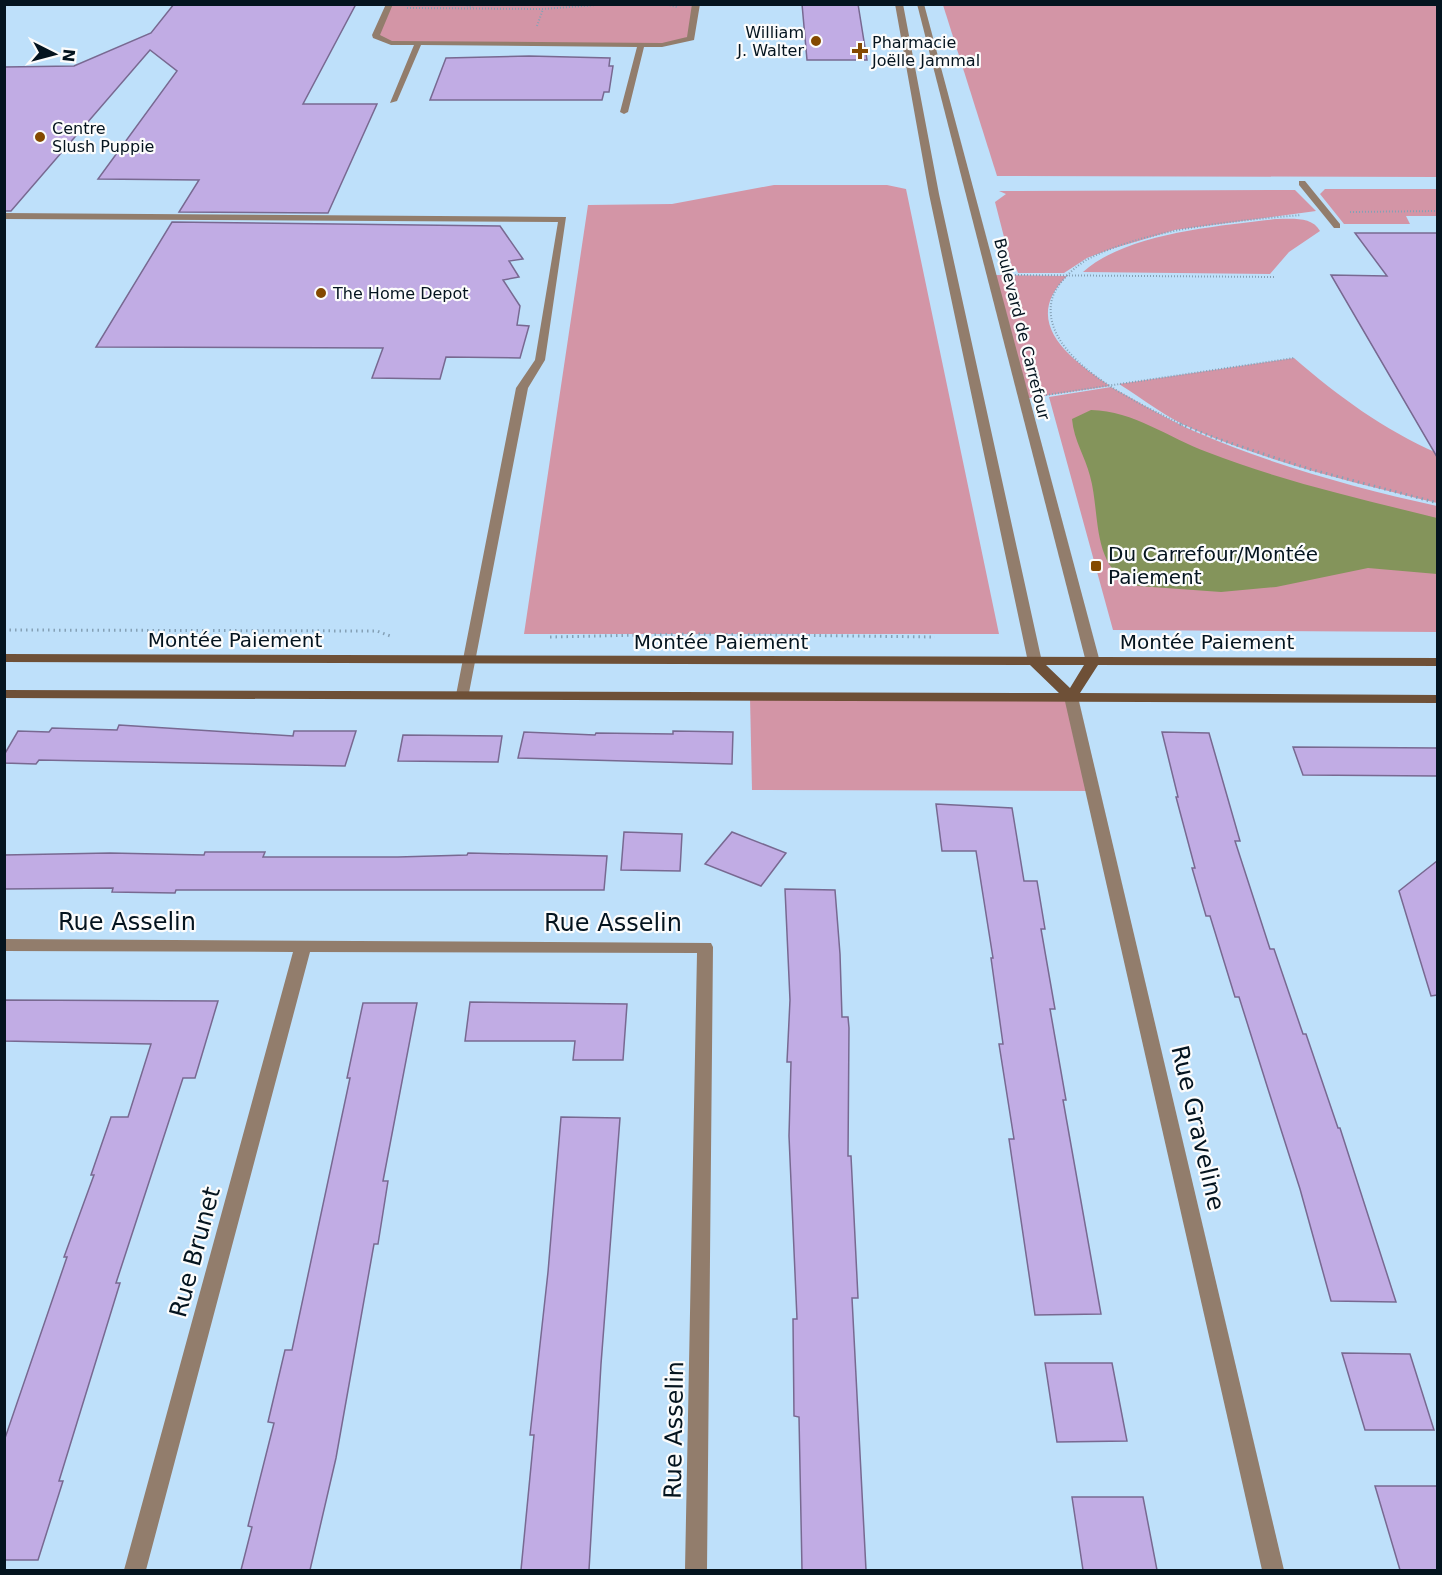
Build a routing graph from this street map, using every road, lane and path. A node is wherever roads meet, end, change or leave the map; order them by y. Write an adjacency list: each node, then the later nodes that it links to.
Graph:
1 (461, 4): 8 (path)
2 (610, 4): 7 (path)
3 (696, 4): 10 (street)
4 (899, 4): 31 (street)
5 (920, 4): 18 (street, Boulevard de Carrefour)
6 (389, 6): 8 (path); 9 (street)
7 (597, 6): 8 (path)
8 (482, 9)
9 (418, 44): 10 (street); 11 (street)
10 (641, 45): 12 (street)
11 (393, 102)
12 (624, 112)
13 (1302, 183): 15 (street)
14 (1437, 211): 15 (path)
15 (1327, 212): 17 (street); 19 (path)
16 (4, 216): 30 (street)
17 (1337, 226)
18 (991, 275): 19 (path); 23 (street, Boulevard de Carrefour)
19 (1067, 276): 20 (path); 22 (path)
20 (1275, 277)
21 (1294, 358): 22 (path)
22 (1110, 386): 23 (path); 24 (path)
23 (1023, 399): 32 (street, Boulevard de Carrefour)
24 (1437, 503)
25 (4, 630): 26 (path)
26 (396, 638)
27 (545, 638): 28 (path)
28 (944, 638)
29 (4, 658): 30 (main road, Montée Paiement)
30 (469, 661): 31 (main road, Montée Paiement); 35 (street)
31 (1035, 662): 32 (main road, Montée Paiement); 36 (main road)
32 (1093, 662): 33 (main road, Montée Paiement); 36 (main road)
33 (1437, 662)
34 (4, 694): 35 (main road)
35 (463, 695): 36 (main road)
36 (1071, 697): 37 (main road); 42 (street, Rue Graveline)
37 (1437, 699)
38 (4, 945): 39 (street, Rue Asselin)
39 (303, 947): 40 (street, Rue Brunet); 41 (street, Rue Asselin)
40 (135, 1570)
41 (696, 1570)
42 (1273, 1570)

